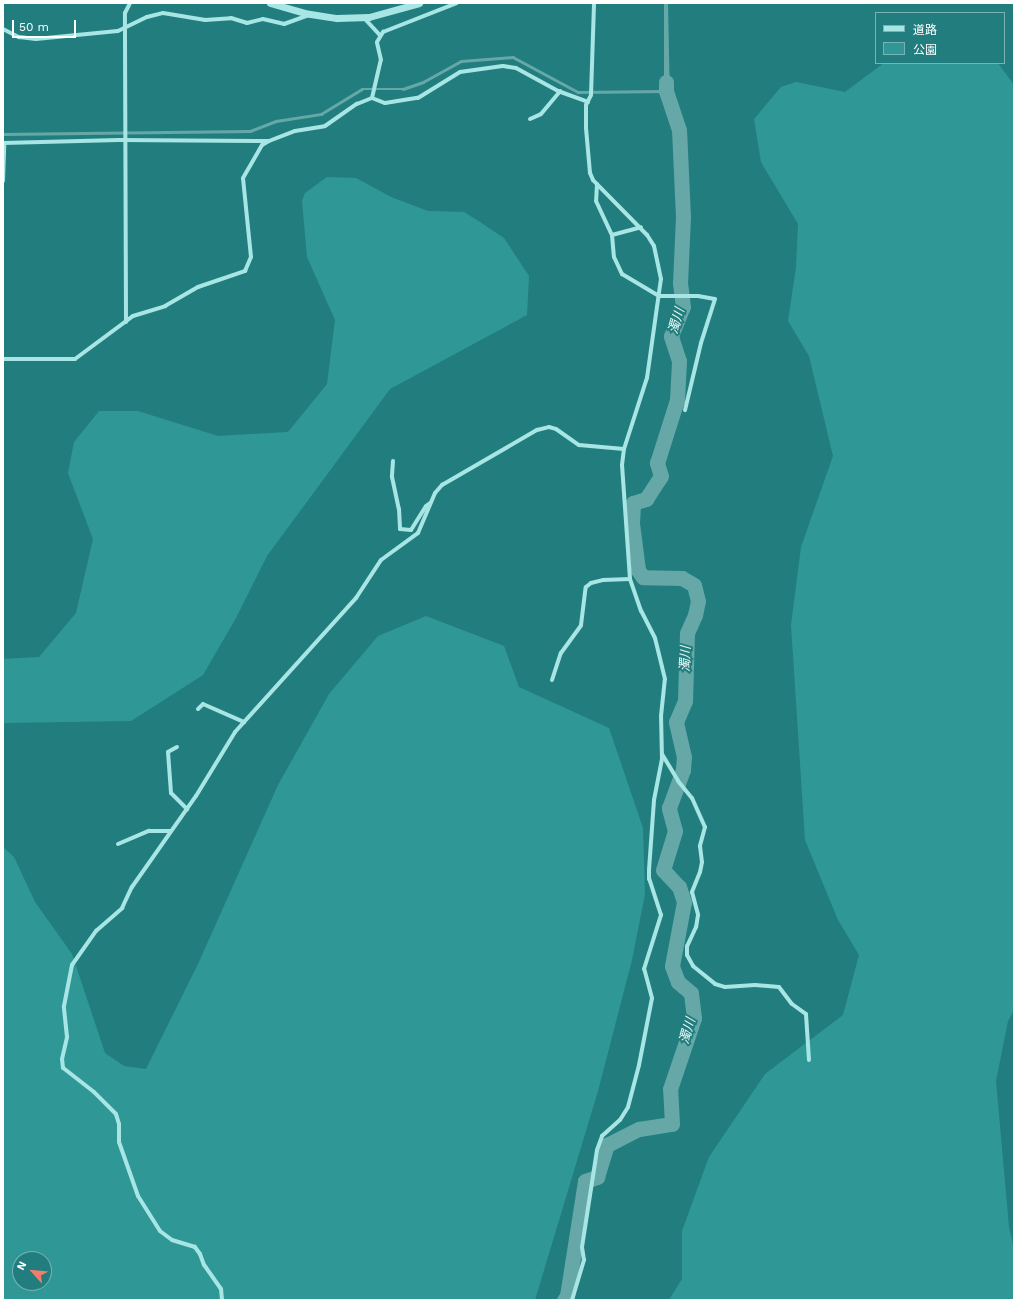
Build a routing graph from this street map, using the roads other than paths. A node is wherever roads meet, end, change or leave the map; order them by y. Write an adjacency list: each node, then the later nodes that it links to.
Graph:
1 (130, 3): 8 (street)
2 (270, 3): 6 (street)
3 (419, 3): 7 (street)
4 (457, 3): 10 (street)
5 (594, 3): 13 (street)
6 (310, 14): 7 (street); 8 (street)
7 (363, 17): 10 (street)
8 (126, 28): 9 (street); 15 (street)
9 (3, 29)
10 (380, 35): 12 (street)
11 (560, 91): 12 (street); 13 (street); 14 (street)
12 (372, 98): 16 (street)
13 (588, 102): 19 (street)
14 (530, 119)
15 (127, 141): 16 (street); 17 (street); 23 (street)
16 (269, 141): 23 (street)
17 (3, 144): 18 (street)
18 (3, 181)
19 (597, 184): 20 (street); 21 (street)
20 (641, 227): 21 (street); 22 (street)
21 (612, 235): 22 (street)
22 (659, 296): 25 (street); 26 (street)
23 (126, 322): 24 (street)
24 (3, 358)
25 (685, 410)
26 (624, 449): 28 (street); 29 (street)
27 (393, 462): 28 (street)
28 (431, 503): 32 (street)
29 (630, 579): 30 (street); 34 (street)
30 (552, 680)
31 (198, 709): 32 (street)
32 (244, 722): 35 (street)
33 (177, 747): 35 (street)
34 (662, 754): 38 (street); 40 (street)
35 (186, 809): 36 (street)
36 (170, 831): 37 (street); 39 (street)
37 (118, 844)
38 (809, 1060)
39 (222, 1300)
40 (572, 1300)

